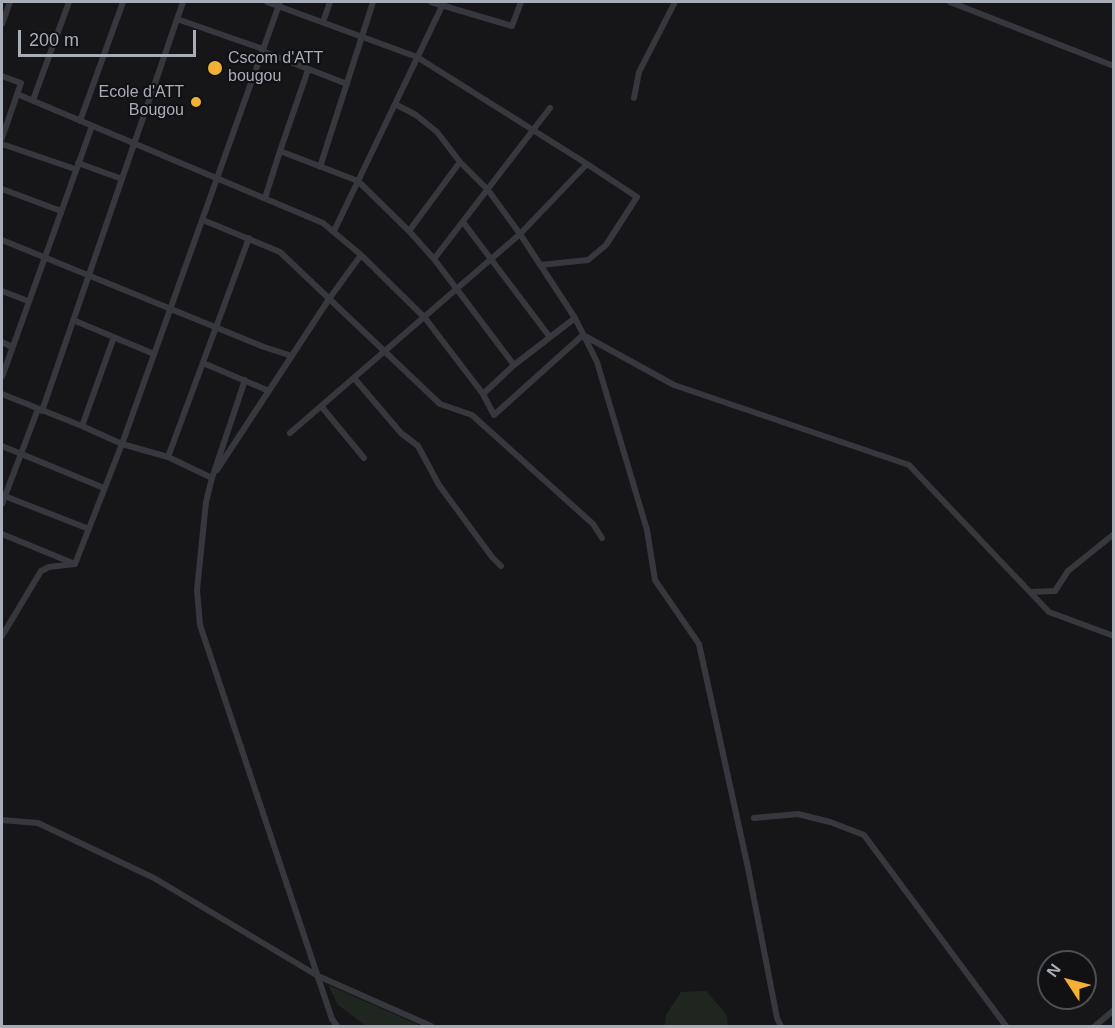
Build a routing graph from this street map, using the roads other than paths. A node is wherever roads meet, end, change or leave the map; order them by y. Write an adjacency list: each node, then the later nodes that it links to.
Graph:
1 (10, 2): 16 (street)
2 (69, 2): 26 (street)
3 (123, 2): 29 (street)
4 (183, 2): 14 (street)
5 (267, 2): 13 (street)
6 (330, 2): 15 (street)
7 (373, 2): 17 (street)
8 (431, 2): 12 (street)
9 (521, 2): 12 (street)
10 (675, 2): 25 (street)
11 (950, 2): 20 (street)
12 (443, 3): 19 (street)
13 (279, 4): 15 (street); 18 (street)
14 (177, 19): 18 (street); 34 (street)
15 (323, 22): 17 (street)
16 (2, 24)
17 (362, 36): 19 (street); 23 (street)
18 (262, 50): 21 (street); 40 (street)
19 (417, 57): 27 (street); 31 (street)
20 (1113, 66)
21 (308, 70): 23 (street); 35 (street)
22 (2, 76): 24 (street)
23 (346, 84): 39 (street)
24 (17, 94): 26 (street); 32 (street)
25 (633, 98)
26 (33, 100): 29 (street)
27 (394, 104): 36 (street); 42 (street)
28 (550, 108): 31 (street)
29 (80, 121): 30 (street)
30 (92, 126): 34 (street); 38 (street)
31 (533, 130): 37 (street); 44 (street)
32 (2, 138)
33 (2, 144): 38 (street)
34 (134, 144): 40 (street); 41 (street)
35 (280, 151): 39 (street); 45 (street)
36 (460, 162): 44 (street); 50 (street)
37 (587, 164): 51 (street); 58 (street)
38 (76, 166): 41 (street); 46 (street)
39 (320, 167): 42 (street)
40 (217, 178): 45 (street); 47 (street)
41 (122, 179): 59 (street)
42 (358, 181): 49 (street); 50 (street)
43 (2, 189): 46 (street)
44 (488, 190): 48 (street); 51 (street)
45 (265, 198): 49 (street)
46 (61, 211): 55 (street)
47 (203, 220): 52 (street); 64 (street)
48 (463, 222): 56 (street); 57 (street)
49 (334, 231): 54 (street)
50 (409, 231): 57 (street)
51 (520, 234): 56 (street); 58 (street)
52 (249, 238): 62 (street); 68 (street)
53 (2, 240): 55 (street)
54 (361, 255): 62 (street); 65 (street)
55 (45, 257): 59 (street); 63 (street)
56 (492, 258): 60 (street); 70 (street)
57 (434, 259): 60 (street)
58 (540, 265): 66 (street)
59 (89, 274): 64 (street); 67 (street)
60 (456, 289): 65 (street); 78 (street)
61 (2, 291): 63 (street)
62 (329, 299): 74 (street); 76 (street)
63 (28, 301): 73 (street)
64 (170, 308): 68 (street); 75 (street)
65 (425, 318): 74 (street); 84 (street)
66 (575, 318): 69 (street); 70 (street)
67 (73, 321): 71 (street); 86 (street)
68 (216, 327): 76 (street); 77 (street)
69 (583, 335): 84 (street); 104 (street); 113 (street)
70 (549, 336): 78 (street)
71 (114, 337): 75 (street); 87 (street)
72 (2, 342): 73 (street)
73 (12, 347): 79 (street)
74 (384, 351): 80 (street); 101 (street)
75 (154, 354): 89 (street)
76 (292, 356): 82 (street)
77 (203, 363): 81 (street); 92 (street)
78 (514, 365): 84 (street)
79 (2, 377)
80 (354, 378): 85 (street); 103 (street)
81 (245, 380): 82 (street); 94 (street)
82 (269, 391): 94 (street)
83 (2, 394): 86 (street)
84 (483, 394)
85 (321, 406): 88 (street); 93 (street)
86 (40, 410): 87 (street); 91 (street)
87 (82, 426): 89 (street)
88 (290, 433)
89 (122, 444): 92 (street); 95 (street)
90 (2, 446): 91 (street)
91 (21, 454): 95 (street); 96 (street)
92 (168, 457): 94 (street)
93 (364, 458)
94 (212, 478): 109 (street)
95 (104, 488): 98 (street)
96 (3, 495): 97 (street); 98 (street)
97 (2, 504)
98 (89, 529): 102 (street)
99 (2, 534): 102 (street)
100 (1113, 534): 104 (street)
101 (602, 538)
102 (75, 564): 105 (street)
103 (501, 566)
104 (1030, 592): 106 (street)
105 (2, 636)
106 (1113, 636)
107 (754, 818): 114 (street)
108 (2, 820): 109 (street)
109 (318, 976): 111 (street); 112 (street)
110 (1113, 1010): 115 (street)
111 (337, 1026)
112 (431, 1026)
113 (781, 1026)
114 (1006, 1026)
115 (1095, 1026)

